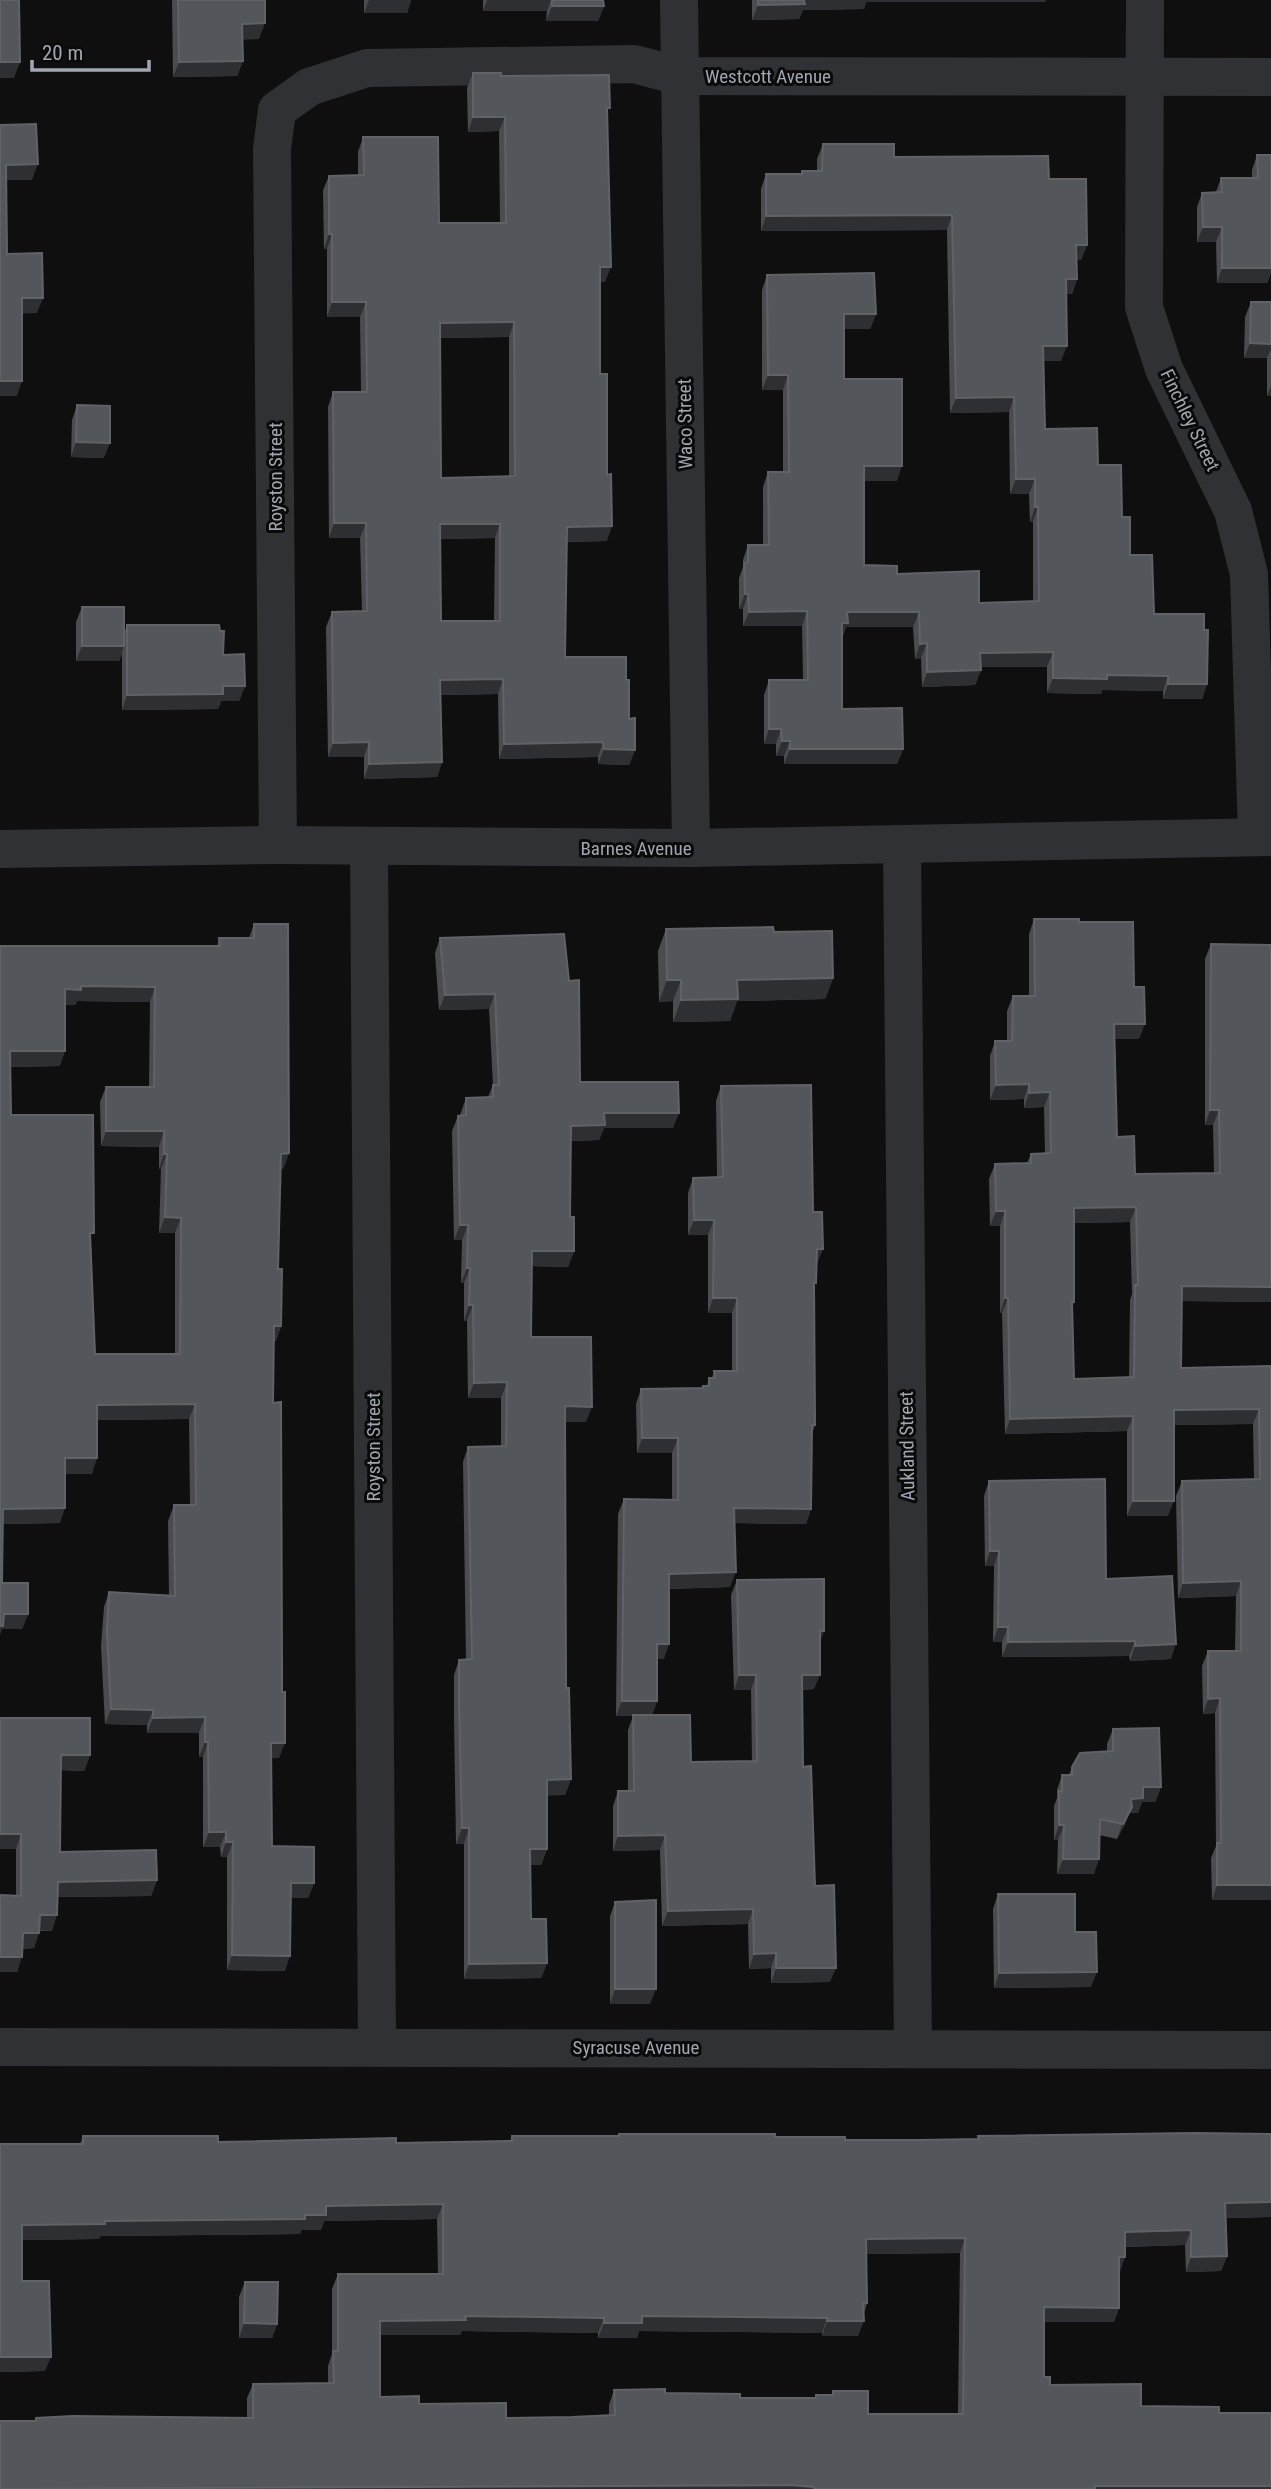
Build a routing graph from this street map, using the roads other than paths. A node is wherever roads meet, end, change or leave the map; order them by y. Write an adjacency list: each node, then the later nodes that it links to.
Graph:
1 (679, 0): 3 (street, Waco Street)
2 (1145, 0): 4 (street, Finchley Street)
3 (680, 76): 4 (street, Westcott Avenue); 6 (street, Westcott Avenue); 11 (street, Waco Street)
4 (1144, 76): 5 (street, Westcott Avenue); 7 (street, Finchley Street)
5 (1271, 77)
6 (277, 110): 9 (street, Royston Street)
7 (1264, 837): 8 (street, Barnes Avenue)
8 (902, 844): 11 (street, Barnes Avenue); 15 (street, Aukland Street)
9 (278, 845): 10 (street, Barnes Avenue); 12 (street, Barnes Avenue)
10 (369, 846): 11 (street, Barnes Avenue); 14 (street, Royston Street)
11 (691, 848)
12 (0, 849)
13 (0, 2047): 14 (street, Syracuse Avenue)
14 (377, 2047): 15 (street, Syracuse Avenue)
15 (913, 2048): 16 (street, Syracuse Avenue)
16 (1271, 2050)

